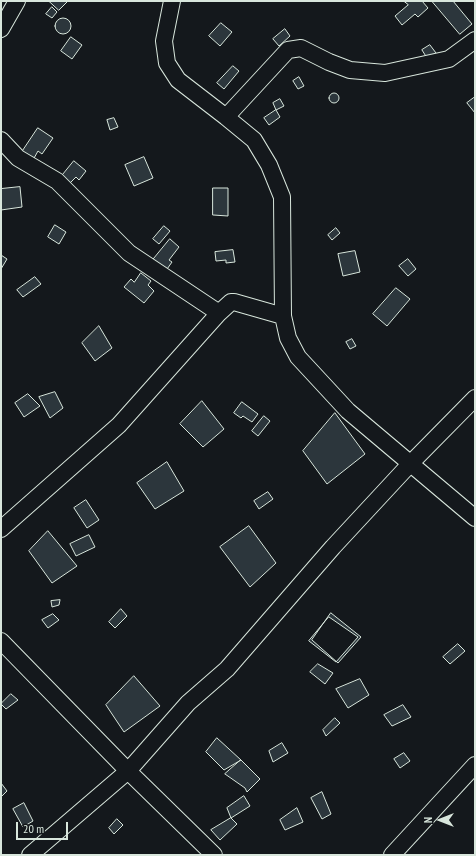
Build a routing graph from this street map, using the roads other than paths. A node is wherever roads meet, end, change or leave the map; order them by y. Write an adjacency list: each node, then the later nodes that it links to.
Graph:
1 (17, 1): 3 (street)
2 (172, 1): 5 (street)
3 (1, 29)
4 (475, 40): 5 (street)
5 (226, 117): 8 (street)
6 (1, 140): 7 (street)
7 (219, 313): 8 (street); 12 (street)
8 (283, 316): 10 (street)
9 (475, 398): 10 (street)
10 (410, 464): 11 (street); 15 (street)
11 (475, 518)
12 (1, 529)
13 (1, 641): 15 (street)
14 (475, 765): 18 (street)
15 (128, 771): 16 (street); 17 (street)
16 (30, 855)
17 (214, 855)
18 (392, 855)

